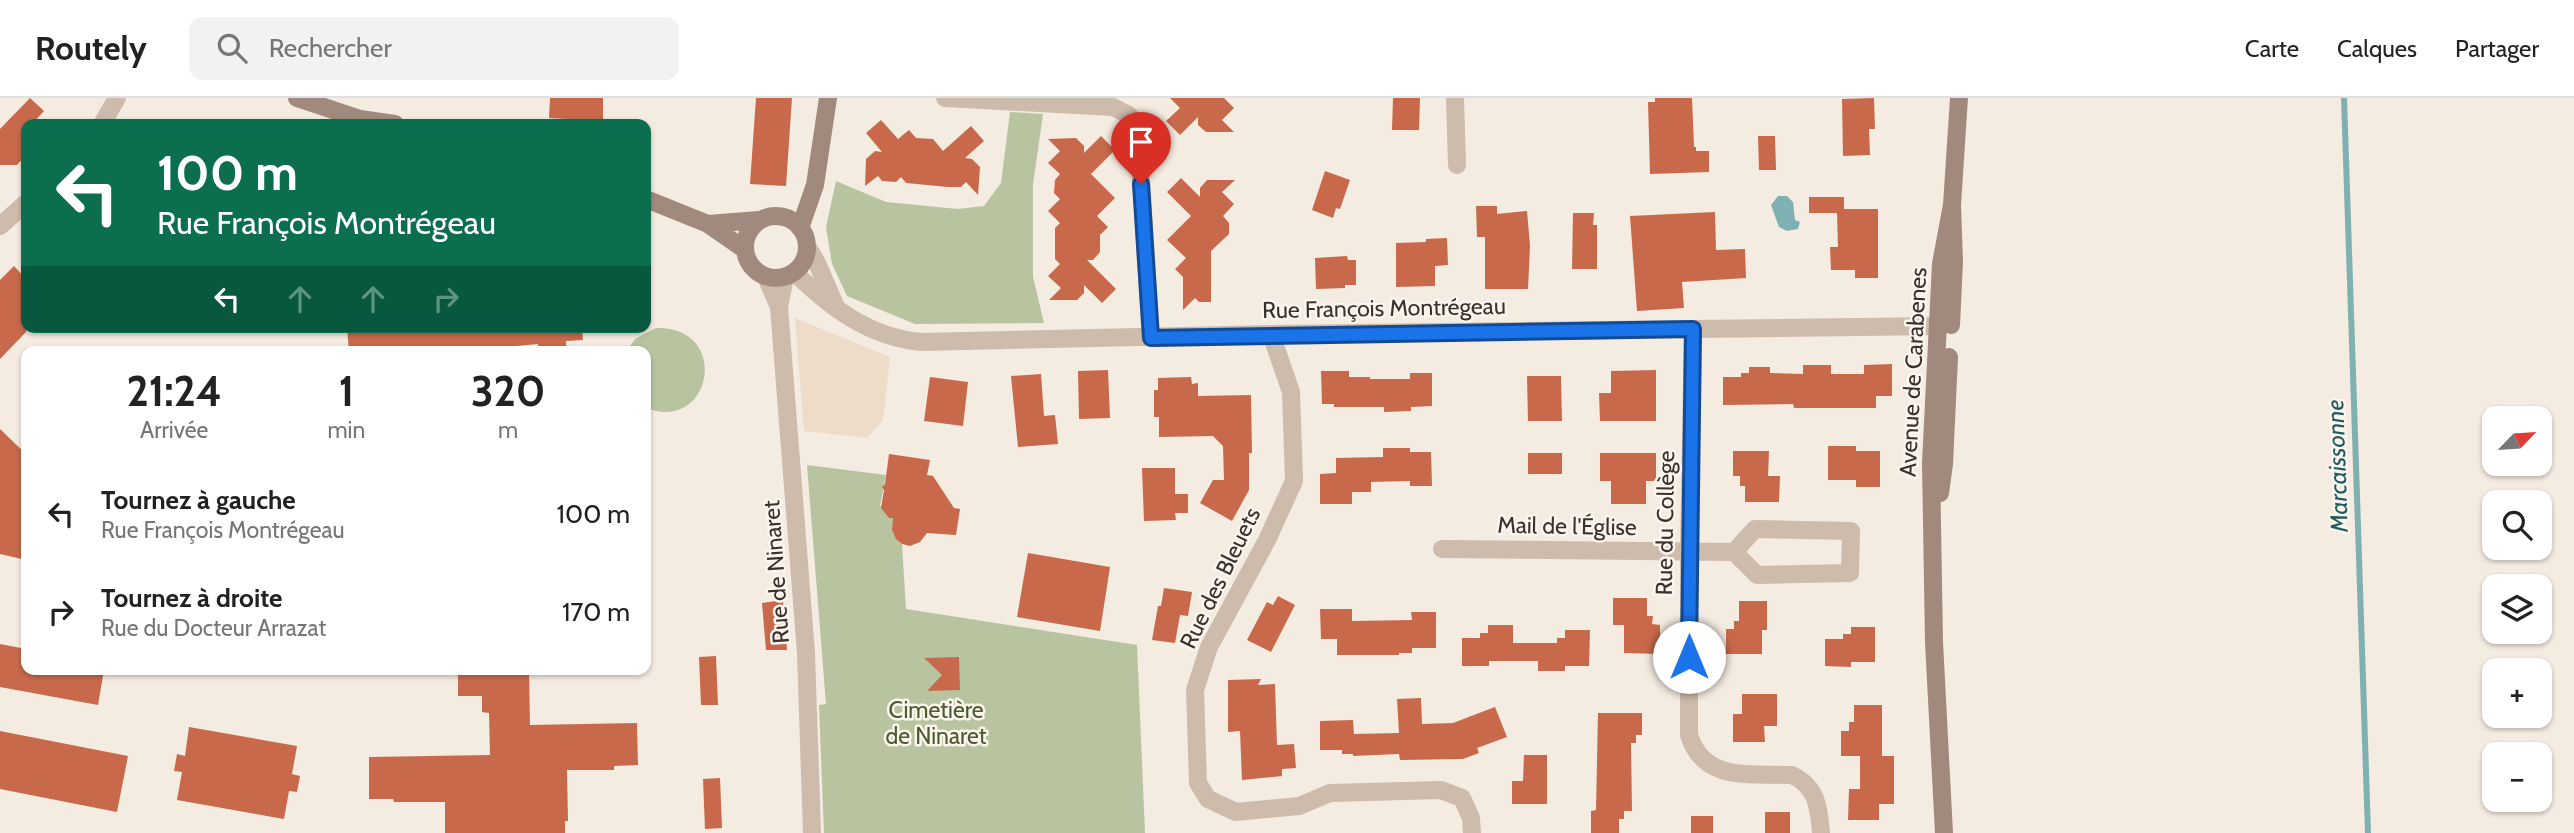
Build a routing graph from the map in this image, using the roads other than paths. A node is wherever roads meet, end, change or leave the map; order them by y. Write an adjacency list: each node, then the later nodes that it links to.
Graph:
1 (117, 98): 7 (street)
2 (297, 98): 8 (street)
3 (828, 98): 10 (street)
4 (945, 98): 26 (street)
5 (1455, 98): 9 (street)
6 (1959, 98): 12 (street, Avenue de Carabenes)
7 (105, 119)
8 (360, 119)
9 (1457, 165)
10 (812, 195): 14 (street); 18 (street)
11 (651, 202): 16 (street)
12 (1952, 205): 23 (street, Avenue de Carabenes); 27 (street, Avenue de Carabenes)
13 (21, 208): 17 (street)
14 (781, 216): 15 (street); 18 (street)
15 (759, 220): 16 (street); 20 (street)
16 (708, 224): 20 (street)
17 (0, 226)
18 (800, 228): 19 (street)
19 (807, 246): 21 (street); 22 (street)
20 (744, 249): 21 (street)
21 (781, 275): 22 (street, Rue François Montrégeau); 31 (street, Rue de Ninaret)
22 (838, 310): 26 (street, Rue François Montrégeau)
23 (1939, 326): 24 (street, Rue François Montrégeau); 27 (street, Avenue de Carabenes)
24 (1693, 329): 25 (street, Rue François Montrégeau); 29 (street, Rue du Collège)
25 (1271, 334): 26 (street, Rue François Montrégeau); 32 (street, Rue des Bleuets)
26 (1151, 338)
27 (1934, 541): 34 (street, Avenue de Carabenes)
28 (1442, 549): 29 (street, Mail de l'Église)
29 (1689, 552): 30 (street, Mail de l'Église); 33 (street, Rue du Collège)
30 (1734, 552): 30 (street)
31 (812, 833)
32 (1472, 833)
33 (1821, 833)
34 (1944, 833)

